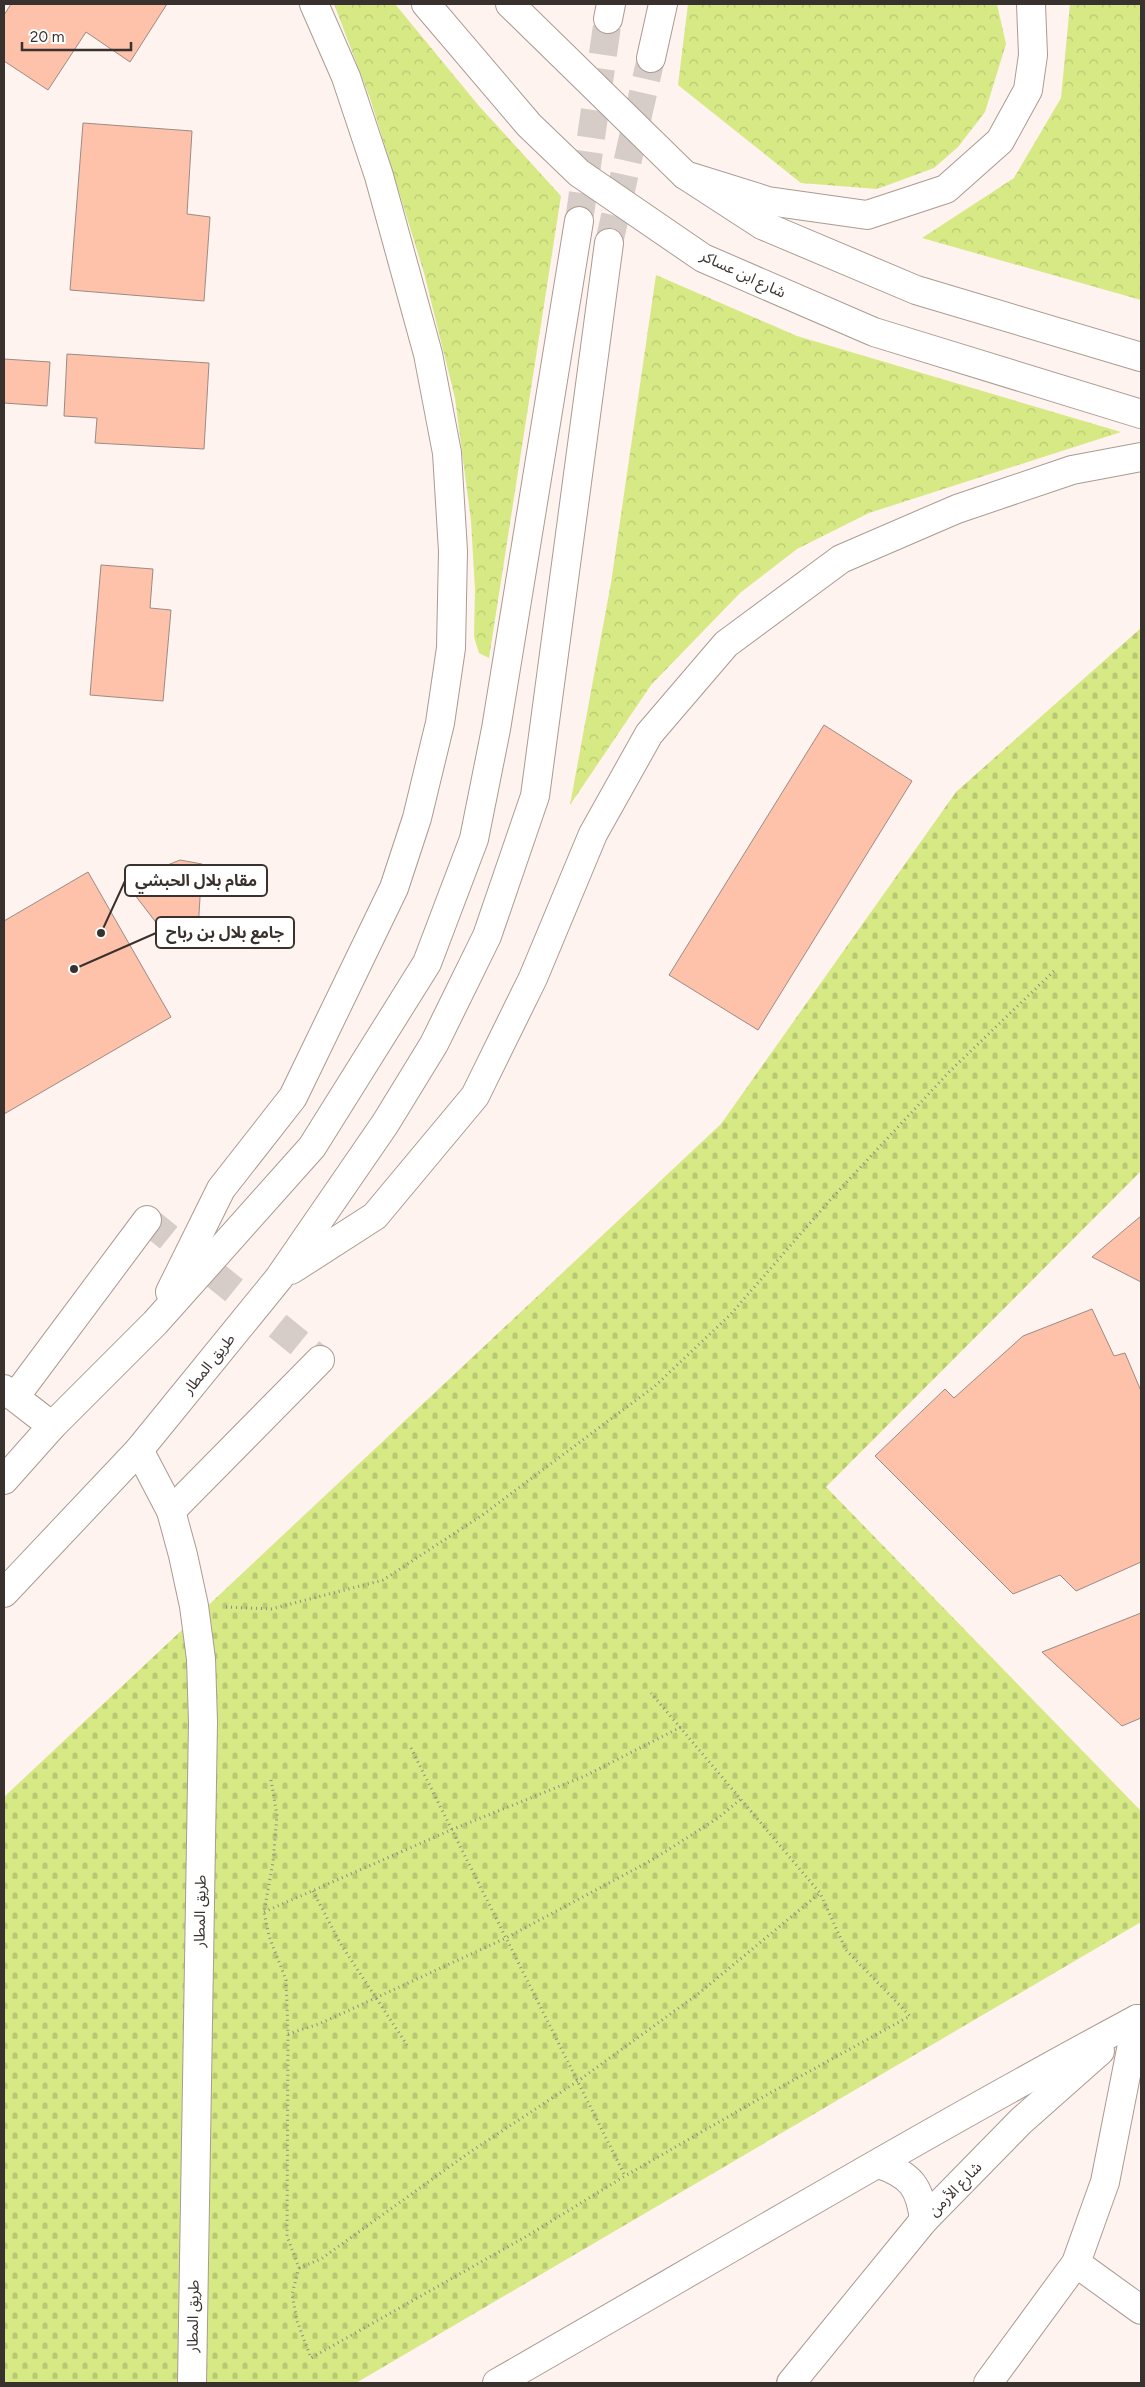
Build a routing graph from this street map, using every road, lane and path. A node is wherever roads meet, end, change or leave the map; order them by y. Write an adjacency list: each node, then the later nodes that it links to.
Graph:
1 (314, 4): 16 (main road)
2 (426, 4): 11 (main road, شارع ابن عساكر)
3 (510, 4): 7 (main road)
4 (663, 4): 6 (main road)
5 (1031, 4): 7 (main road)
6 (651, 58)
7 (685, 175): 10 (main road)
8 (579, 220): 16 (main road)
9 (609, 243): 15 (main road)
10 (1141, 357)
11 (1141, 414)
12 (1141, 457): 15 (main road)
13 (1054, 971): 24 (path)
14 (147, 1220): 18 (main road)
15 (279, 1278): 20 (main road, طريق المطار)
16 (155, 1323): 19 (main road)
17 (320, 1360): 22 (main road)
18 (9, 1393): 19 (main road)
19 (52, 1426): 21 (main road)
20 (139, 1450): 22 (main road, طريق المطار); 23 (main road, طريق المطار)
21 (5, 1477)
22 (171, 1511): 24 (main road, طريق المطار)
23 (4, 1593)
24 (194, 1606): 46 (main road, طريق المطار)
25 (651, 1693): 26 (path)
26 (681, 1727): 29 (path); 30 (path)
27 (411, 1748): 30 (path)
28 (272, 1780): 33 (path)
29 (741, 1798): 32 (path); 34 (path)
30 (451, 1830): 31 (path); 34 (path)
31 (313, 1891): 33 (path); 35 (path)
32 (820, 1893): 39 (path); 41 (path)
33 (264, 1912): 37 (path)
34 (506, 1938): 35 (path); 39 (path)
35 (374, 1997): 37 (path); 38 (path)
36 (1139, 2018): 40 (main road); 42 (main road, شارع الأرمن); 43 (main road)
37 (288, 2034): 44 (path)
38 (407, 2045)
39 (578, 2081): 41 (path); 44 (path)
40 (879, 2164): 42 (main road); 47 (main road)
41 (624, 2176): 44 (path)
42 (924, 2220): 48 (main road, شارع الأرمن)
43 (1076, 2263): 45 (main road); 49 (main road)
44 (299, 2268)
45 (1141, 2310)
46 (192, 2383)
47 (497, 2383)
48 (790, 2383)
49 (988, 2383)

